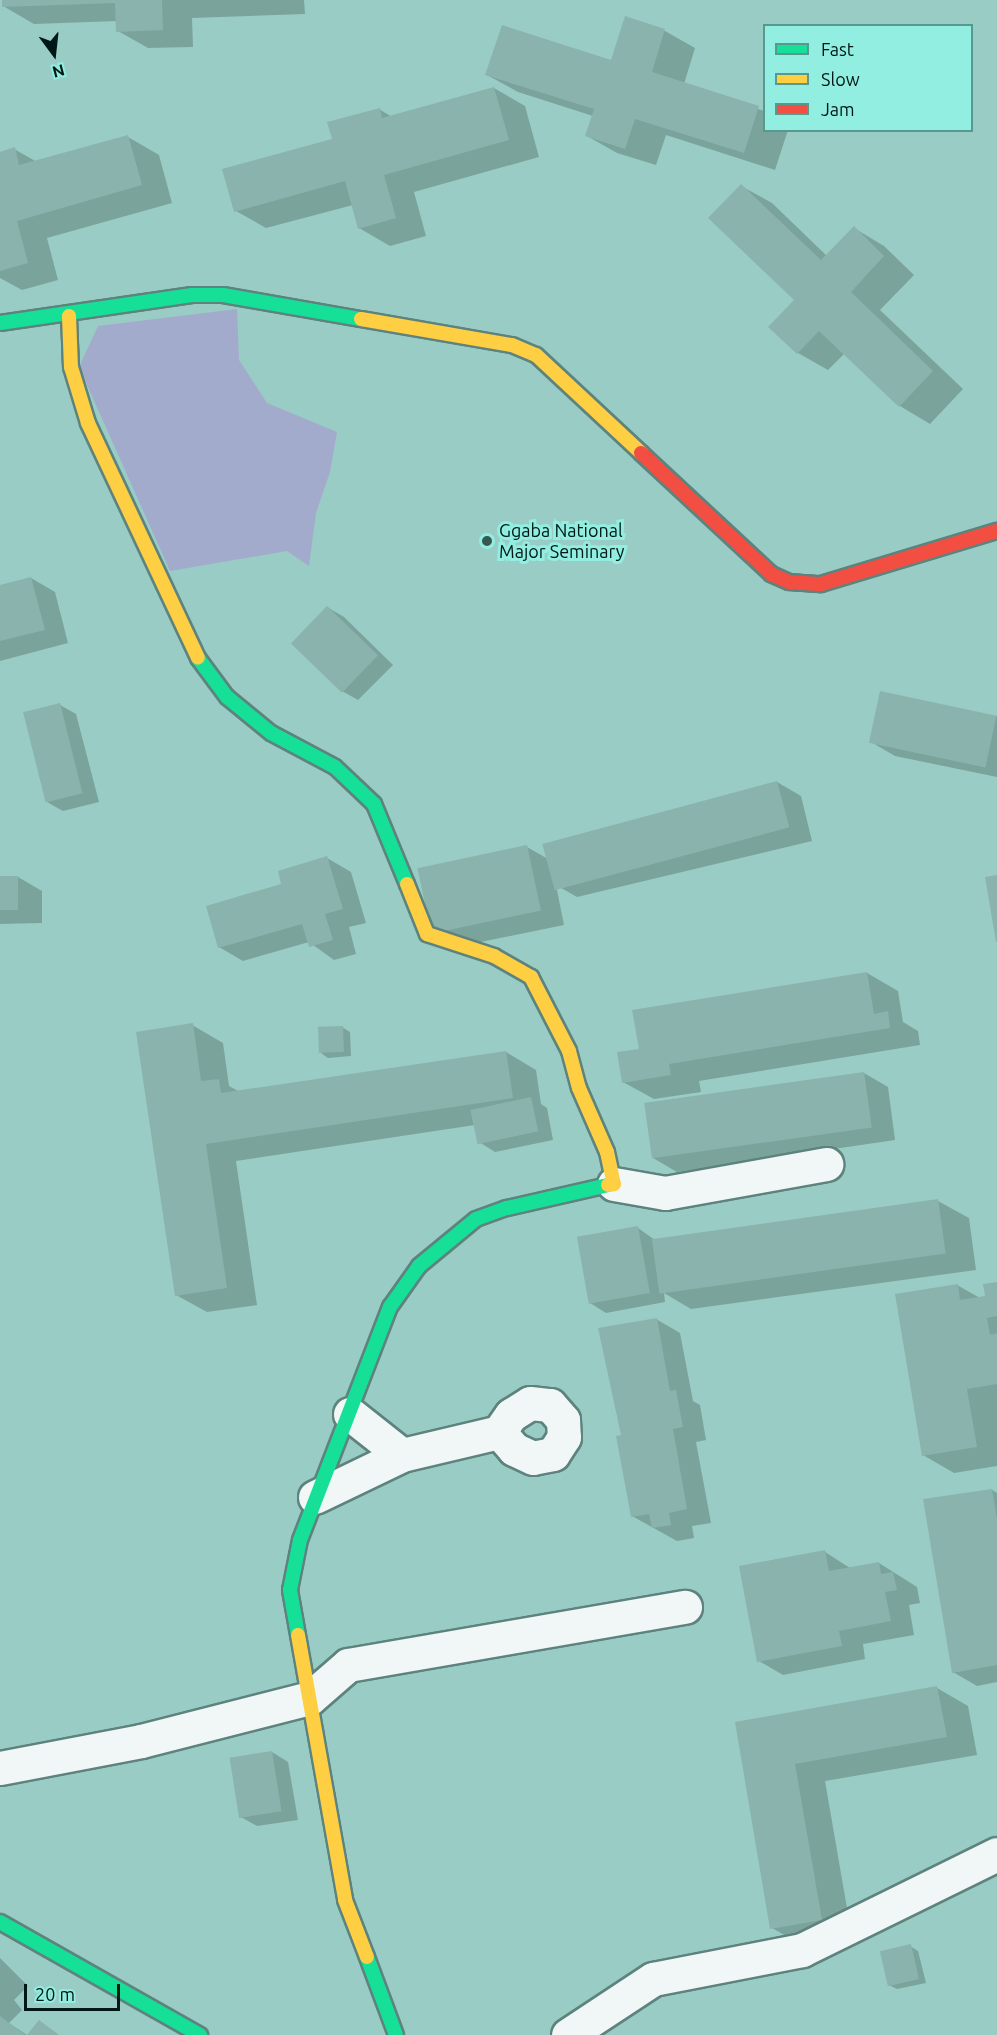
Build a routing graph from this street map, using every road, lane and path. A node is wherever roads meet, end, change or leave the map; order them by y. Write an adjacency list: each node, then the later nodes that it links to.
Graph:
1 (69, 316): 2 (street); 3 (street); 5 (street)
2 (0, 323)
3 (997, 531)
4 (826, 1164): 5 (street)
5 (614, 1184): 6 (street)
6 (350, 1414): 8 (street); 9 (street)
7 (499, 1432): 8 (street)
8 (402, 1455): 9 (street)
9 (315, 1497): 11 (street)
10 (685, 1606): 11 (street)
11 (310, 1698): 12 (street); 16 (street)
12 (0, 1768)
13 (997, 1854): 17 (street)
14 (0, 1922): 15 (street)
15 (200, 2035)
16 (396, 2035)
17 (568, 2035)

